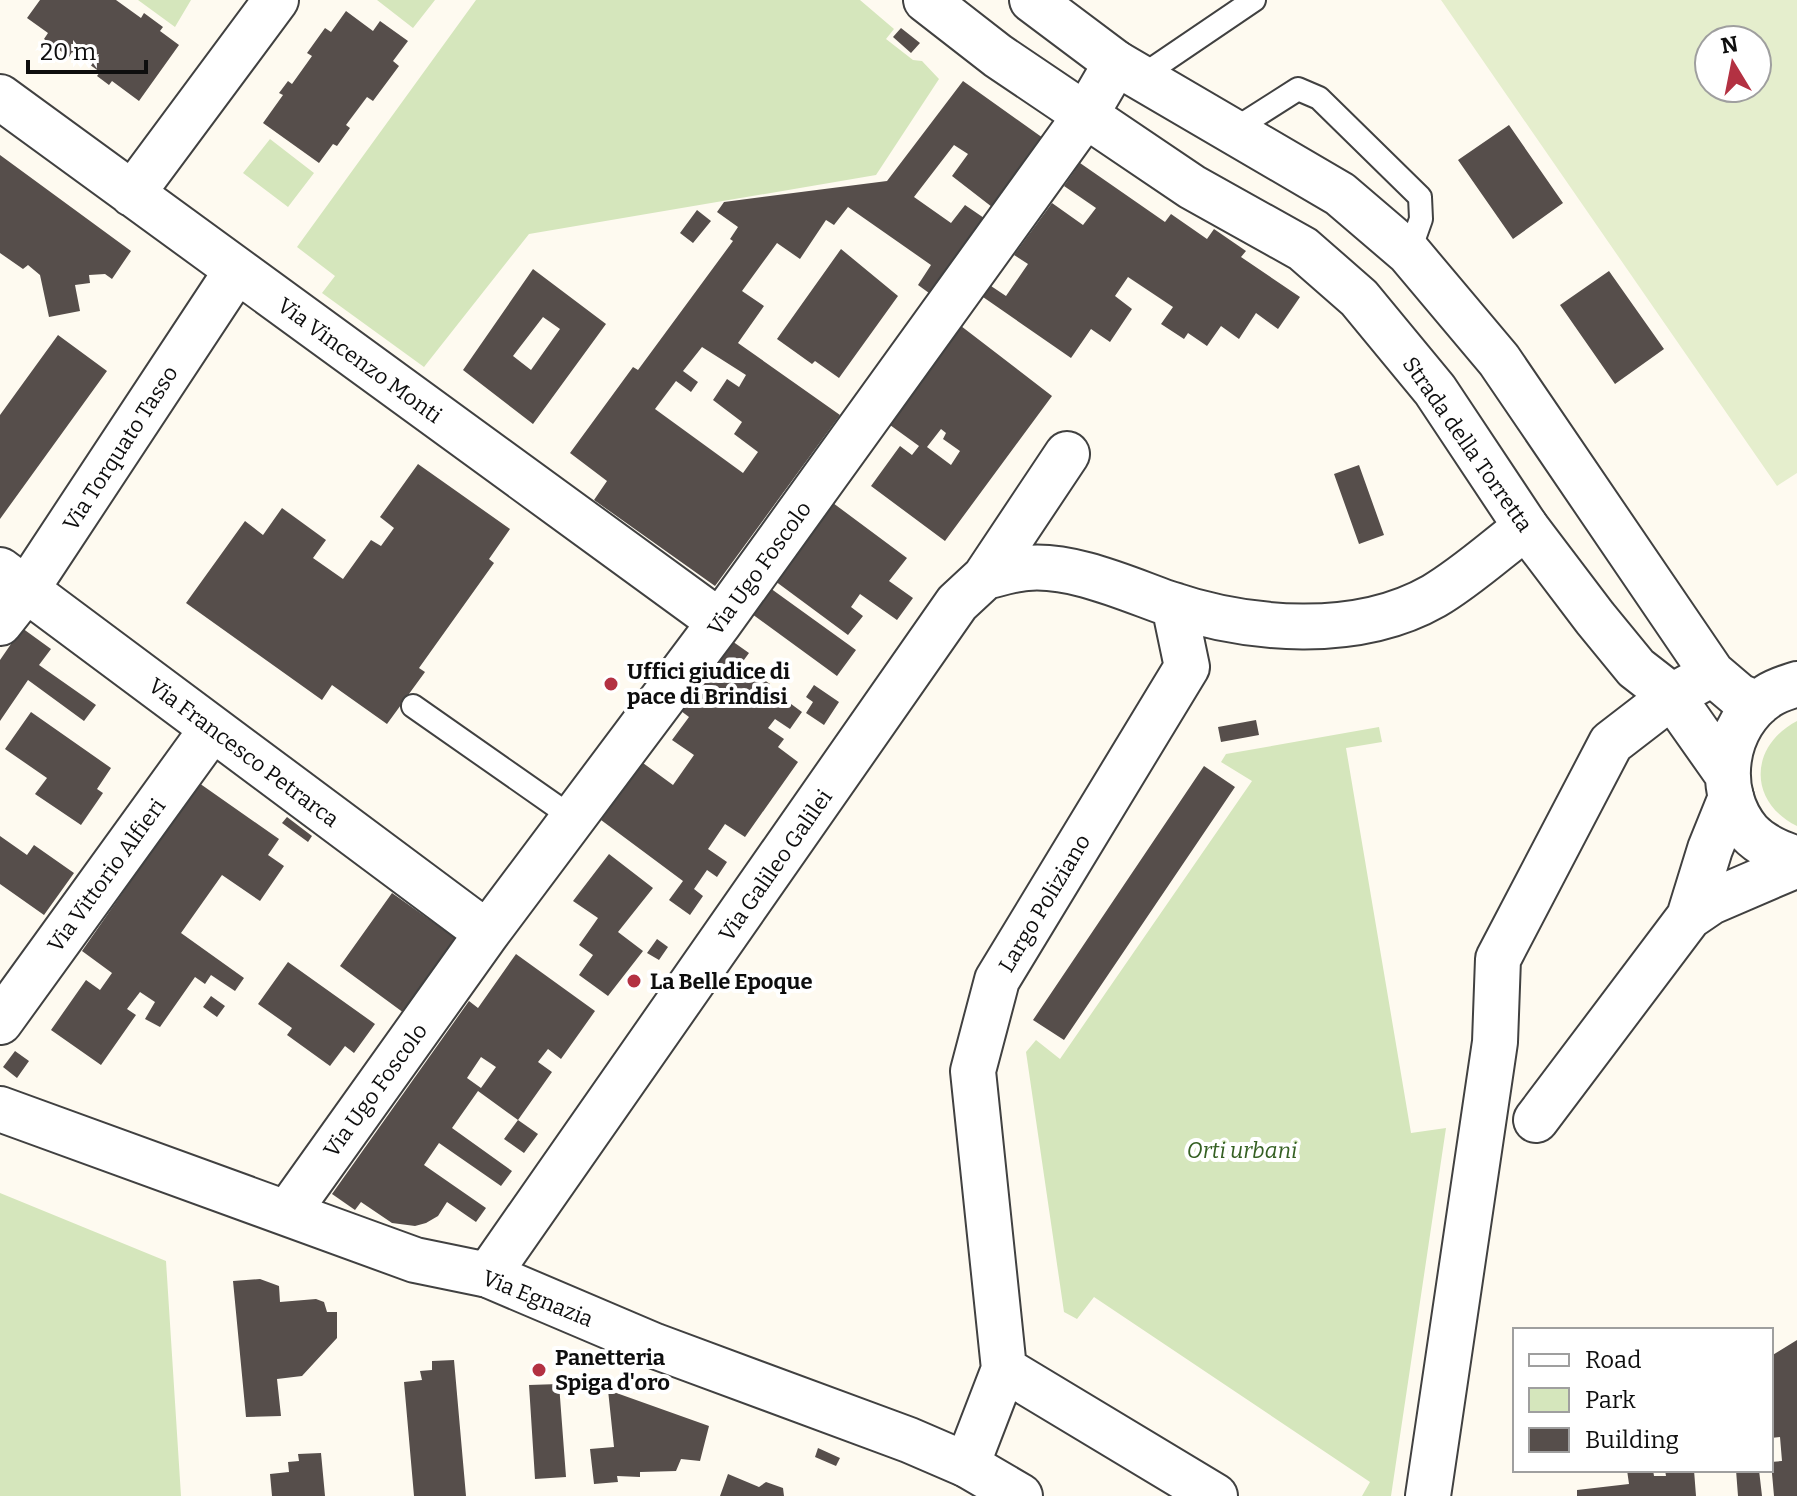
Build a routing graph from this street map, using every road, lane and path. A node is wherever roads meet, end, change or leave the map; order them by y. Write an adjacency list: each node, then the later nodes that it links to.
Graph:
1 (276, 0): 9 (street)
2 (926, 0): 7 (street, Strada della Torretta)
3 (1032, 0): 5 (street)
4 (1254, 0): 5 (lane)
5 (1128, 70): 7 (street, Via Ugo Foscolo); 8 (street)
6 (0, 97): 9 (street, Via Vincenzo Monti)
7 (1085, 116): 13 (street, Strada della Torretta); 17 (street, Via Ugo Foscolo)
8 (1232, 131): 10 (street); 10 (lane)
9 (132, 194): 11 (street, Via Vincenzo Monti)
10 (1409, 253): 18 (street)
11 (237, 270): 15 (street, Via Torquato Tasso); 17 (street, Via Vincenzo Monti)
12 (1067, 454): 14 (street, Via Galileo Galilei)
13 (1526, 527): 16 (street); 20 (street, Strada della Torretta)
14 (985, 577): 16 (street); 33 (street, Via Galileo Galilei)
15 (9, 594): 23 (street, Via Francesco Petrarca)
16 (1174, 605): 34 (street, Largo Poliziano)
17 (720, 622): 25 (street, Via Ugo Foscolo)
18 (1712, 673): 20 (street); 21 (street)
19 (1797, 684): 21 (street)
20 (1672, 696): 24 (street, Strada della Torretta); 38 (street)
21 (1758, 704): 24 (street)
22 (413, 706): 25 (lane)
23 (212, 729): 28 (street, Via Francesco Petrarca); 29 (street, Via Vittorio Alfieri)
24 (1729, 785): 26 (street, Strada della Torretta); 27 (street)
25 (573, 818): 28 (street, Via Ugo Foscolo)
26 (1797, 862): 27 (street)
27 (1689, 917): 31 (street)
28 (487, 933): 32 (street, Via Ugo Foscolo)
29 (0, 1022)
30 (0, 1109): 32 (street, Via Egnazia)
31 (1536, 1120)
32 (288, 1212): 33 (street, Via Egnazia)
33 (488, 1275): 35 (street, Via Egnazia)
34 (1004, 1369): 35 (street, Largo Poliziano); 37 (street)
35 (967, 1465): 36 (street, Via Egnazia)
36 (1020, 1496)
37 (1215, 1496)
38 (1428, 1496)

